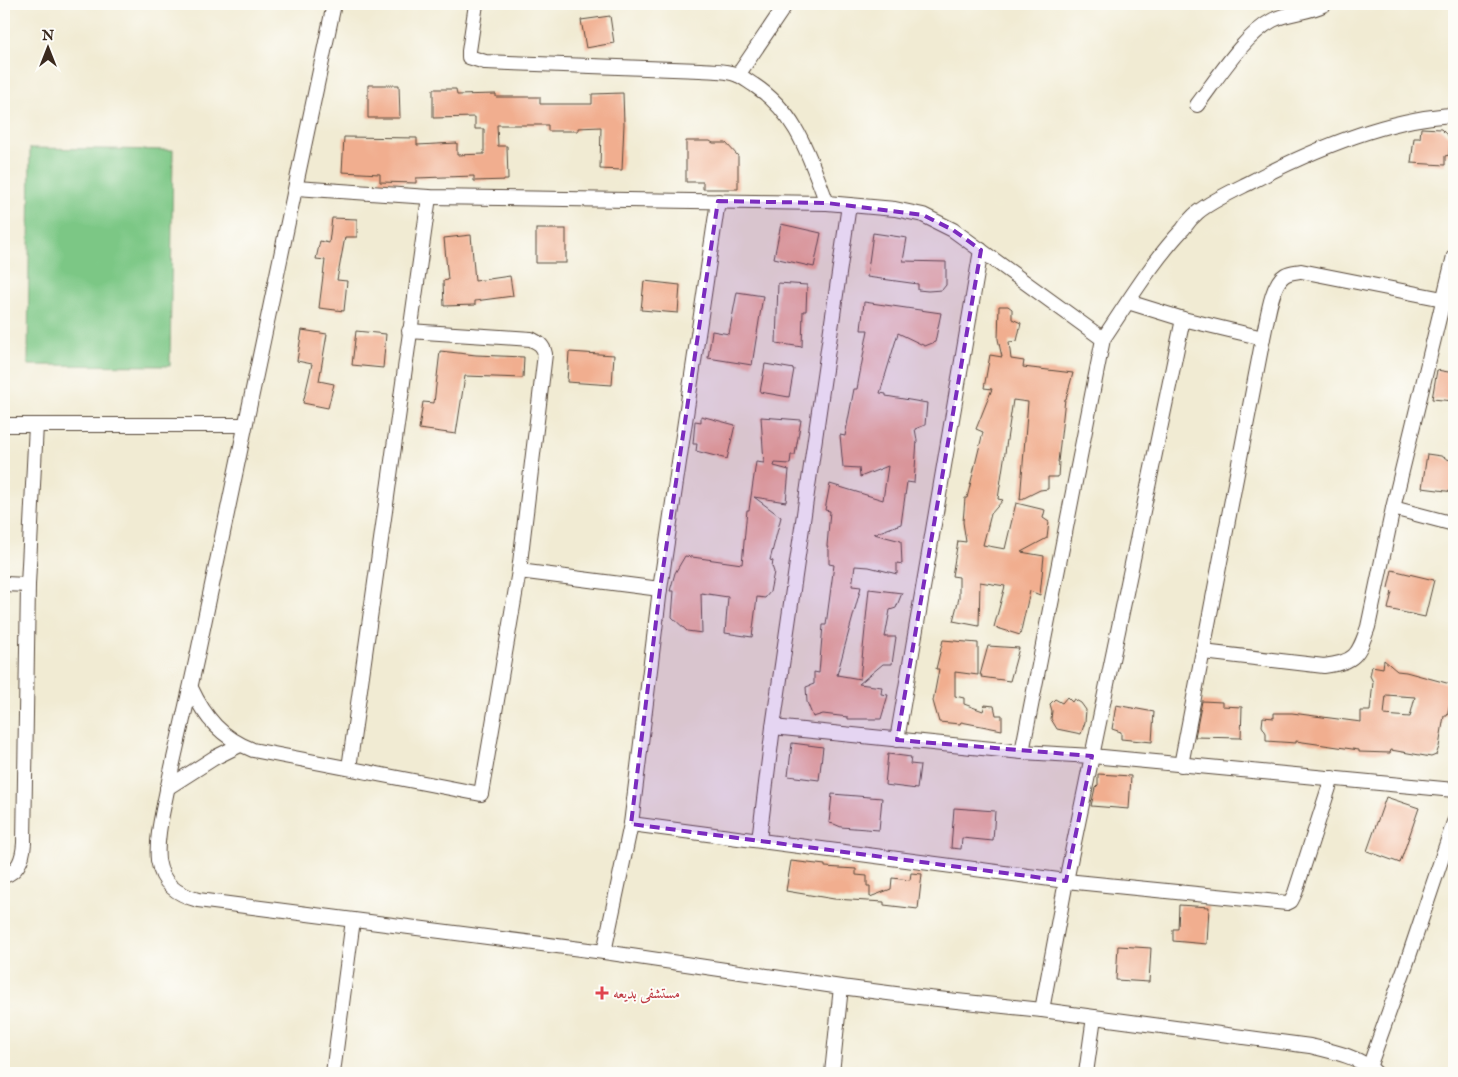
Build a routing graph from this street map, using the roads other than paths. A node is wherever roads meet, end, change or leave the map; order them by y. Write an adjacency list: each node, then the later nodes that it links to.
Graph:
1 (334, 4): 8 (street)
2 (476, 4): 5 (street)
3 (786, 4): 5 (street)
4 (1325, 4): 6 (street)
5 (738, 75): 11 (street)
6 (1198, 105)
7 (1454, 115): 16 (street)
8 (296, 188): 9 (street); 22 (street)
9 (429, 197): 10 (street); 18 (street)
10 (718, 201): 11 (street); 29 (street)
11 (827, 203): 12 (street)
12 (849, 206): 13 (street); 32 (street)
13 (981, 250): 20 (street); 33 (street)
14 (1454, 256): 15 (street)
15 (1443, 300): 19 (street); 24 (street)
16 (1128, 302): 17 (street); 20 (street)
17 (1183, 319): 19 (street); 36 (street)
18 (410, 331): 26 (street); 38 (street)
19 (1263, 338): 30 (street)
20 (1103, 340): 35 (street)
21 (36, 425): 22 (street); 23 (street); 28 (street)
22 (244, 425): 31 (street)
23 (4, 426)
24 (1393, 508): 25 (street); 30 (street)
25 (1454, 524)
26 (519, 571): 29 (street); 38 (street)
27 (4, 584): 28 (street)
28 (28, 585): 46 (street)
29 (660, 589): 43 (street)
30 (1203, 652): 37 (street)
31 (191, 688): 34 (street); 40 (street)
32 (773, 727): 33 (street); 44 (street)
33 (897, 740): 35 (street)
34 (240, 745): 38 (street); 40 (street)
35 (1022, 752): 36 (street)
36 (1092, 756): 37 (street); 47 (street)
37 (1181, 765): 39 (street)
38 (349, 768)
39 (1332, 778): 41 (street); 47 (street)
40 (168, 788): 48 (street)
41 (1454, 790)
42 (1454, 822): 53 (street)
43 (631, 824): 44 (street); 49 (street)
44 (759, 840): 47 (street)
45 (1454, 848): 53 (street)
46 (4, 876)
47 (1066, 881): 51 (street)
48 (352, 920): 49 (street); 54 (street)
49 (604, 952): 50 (street)
50 (841, 987): 51 (street); 55 (street)
51 (1042, 1010): 52 (street)
52 (1094, 1017): 53 (street); 56 (street)
53 (1372, 1071)
54 (333, 1073)
55 (832, 1073)
56 (1086, 1073)

